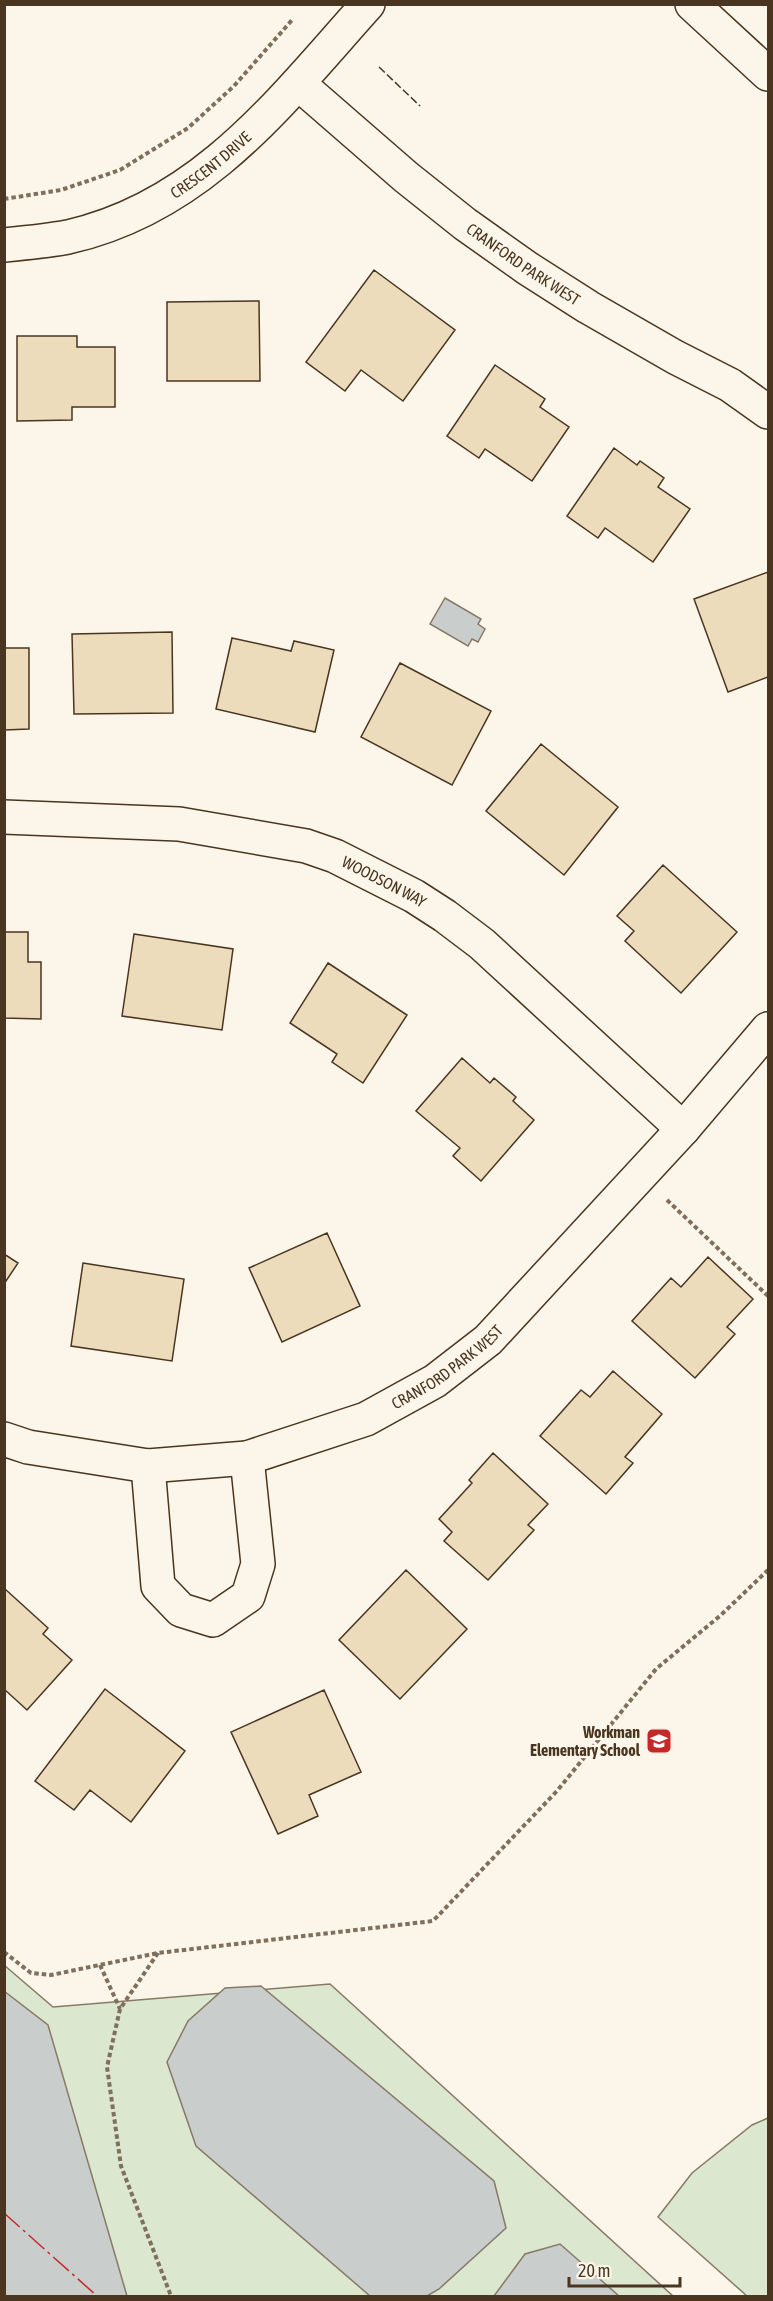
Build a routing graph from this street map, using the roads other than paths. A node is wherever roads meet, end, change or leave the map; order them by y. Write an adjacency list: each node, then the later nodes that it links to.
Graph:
1 (368, 4): 4 (street, CRESCENT DRIVE)
2 (692, 4): 3 (street)
3 (768, 74)
4 (299, 84): 5 (street, CRESCENT DRIVE); 6 (street, CRANFORD PARK WEST)
5 (4, 245)
6 (768, 412)
7 (4, 817): 9 (street, WOODSON WAY)
8 (768, 1029): 9 (street, CRANFORD PARK WEST)
9 (682, 1129): 11 (street, CRANFORD PARK WEST)
10 (4, 1439): 12 (street, CRANFORD PARK WEST)
11 (247, 1458): 12 (street, CRANFORD PARK WEST); 12 (street)
12 (148, 1466)

